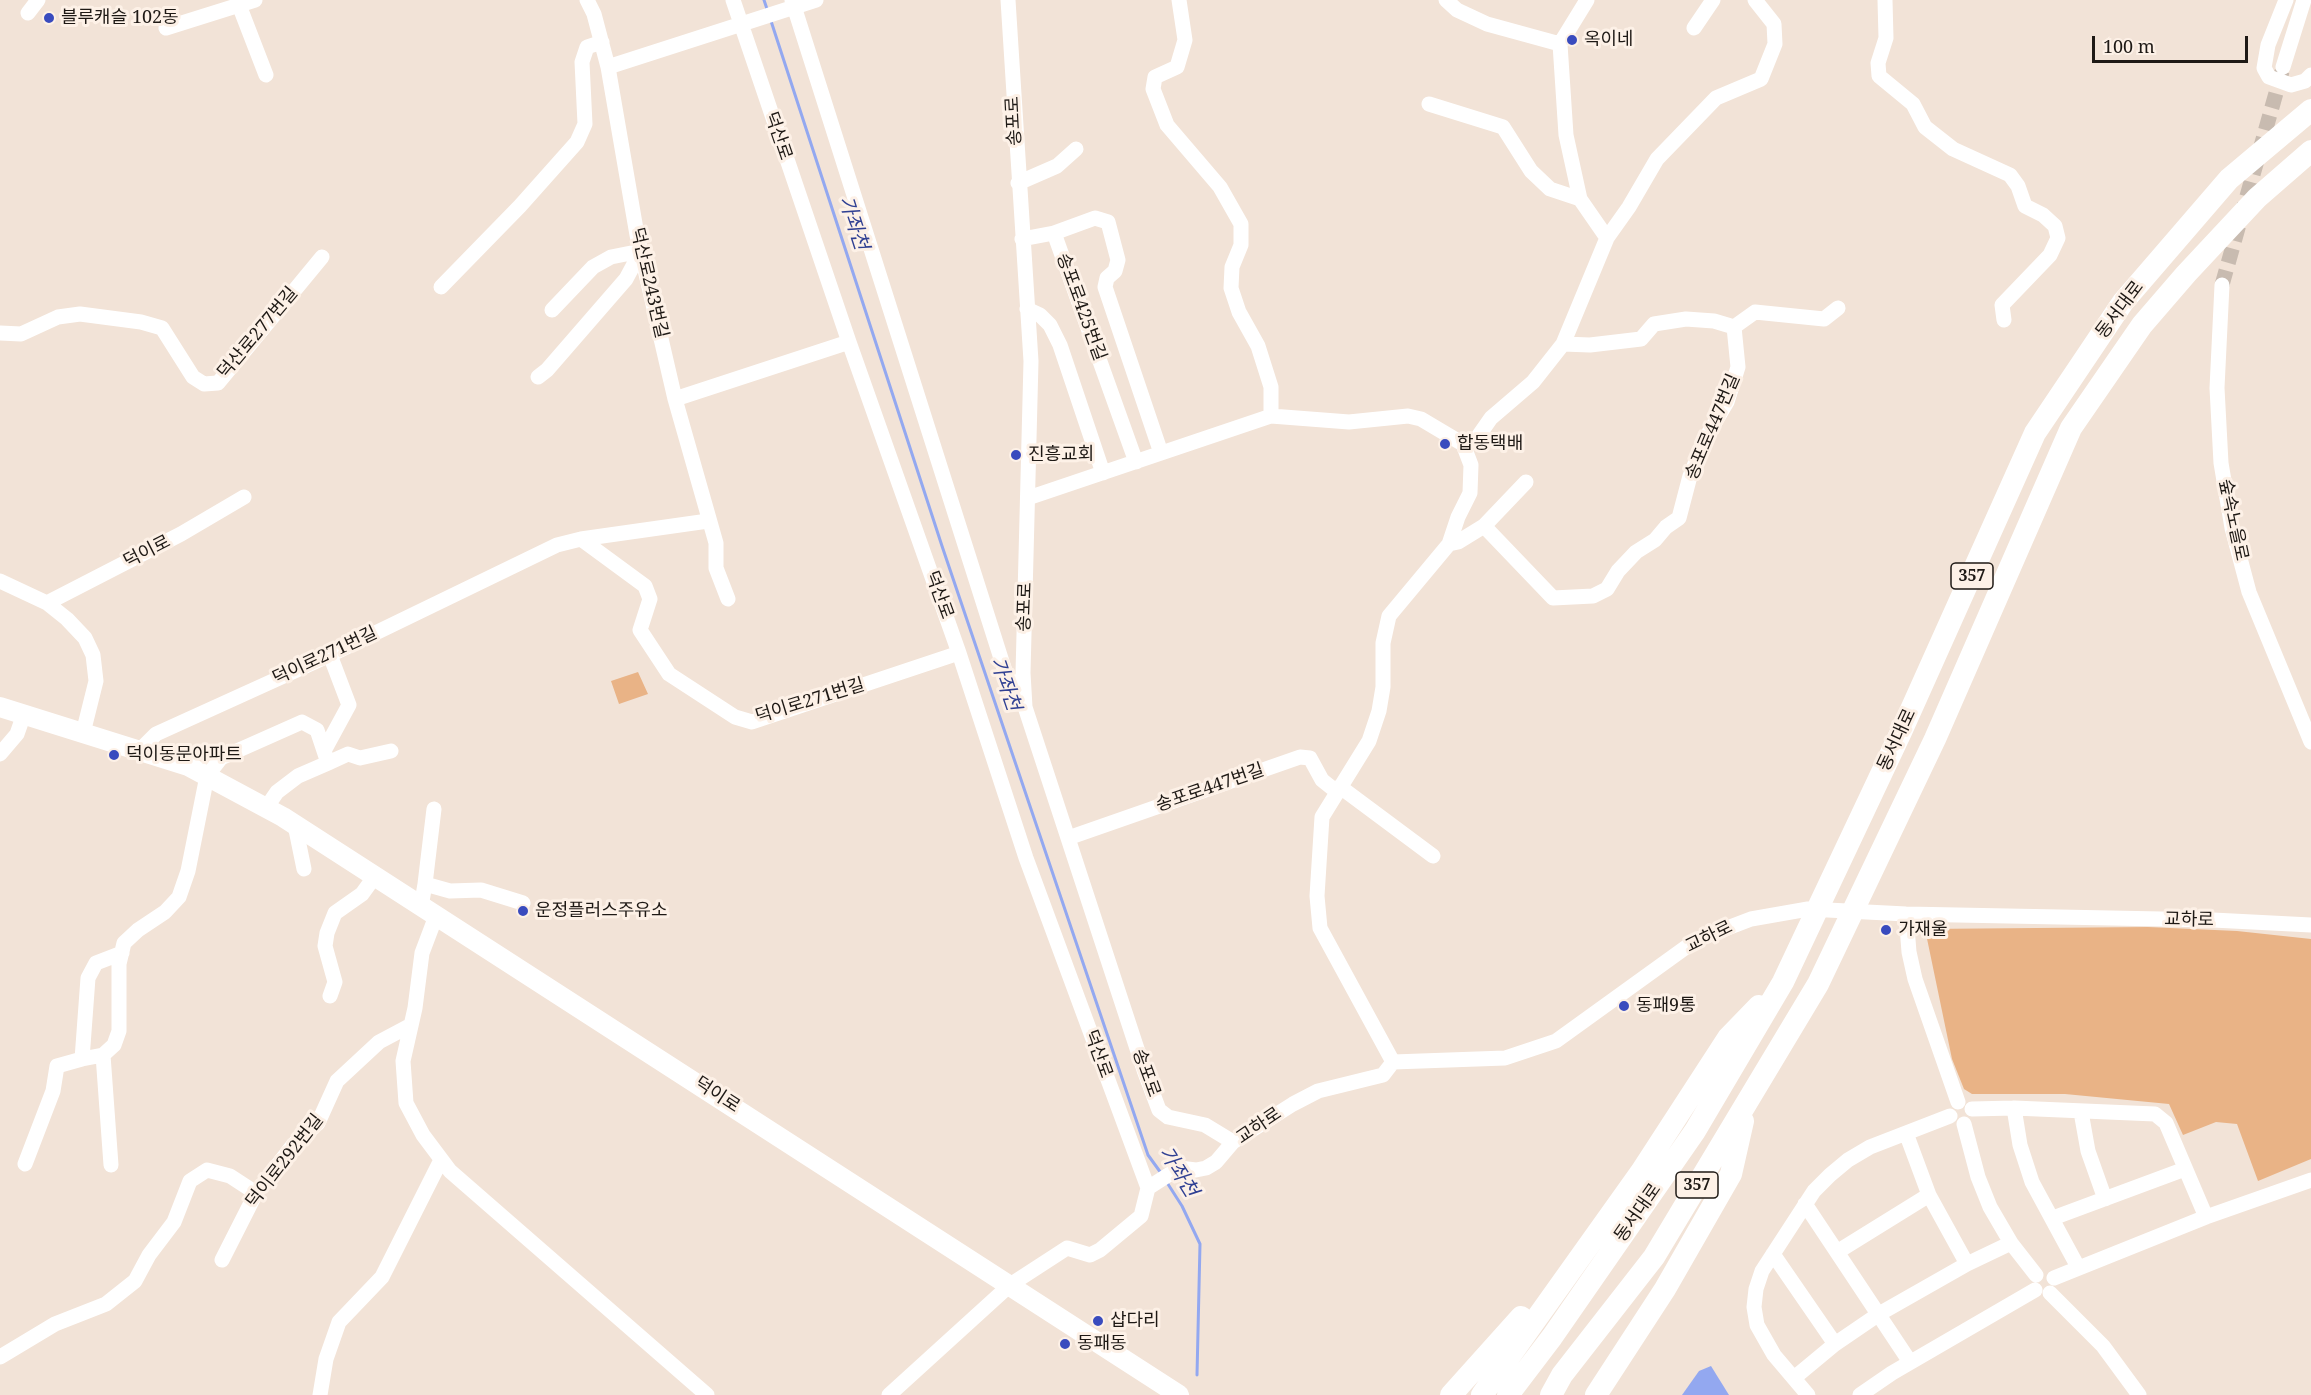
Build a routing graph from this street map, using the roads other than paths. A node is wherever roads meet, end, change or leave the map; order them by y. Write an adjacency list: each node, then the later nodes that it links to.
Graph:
1 (38, 0): 17 (street)
2 (255, 0): 15 (street)
3 (587, 0): 21 (street, 덕산로243번길)
4 (732, 0): 18 (street, 덕산로)
5 (816, 0): 16 (street)
6 (1008, 0): 31 (street, 송포로)
7 (1179, 0): 50 (street)
8 (1446, 0): 22 (street)
9 (1587, 0): 22 (street)
10 (1713, 0): 20 (street)
11 (1755, 0): 34 (street)
12 (1885, 0): 43 (street)
13 (2286, 0): 26 (street)
14 (2304, 0): 23 (street)
15 (239, 5): 19 (street); 25 (street)
16 (791, 5): 18 (street); 68 (street)
17 (28, 13)
18 (745, 21): 24 (street); 46 (street, 덕산로)
19 (166, 28)
20 (1694, 28)
21 (602, 42): 24 (street, 덕산로243번길); 39 (street)
22 (1560, 44): 32 (street)
23 (2283, 66)
24 (608, 67): 36 (street, 덕산로243번길)
25 (266, 75)
26 (2311, 75)
27 (1429, 104): 32 (street)
28 (2311, 110): 91 (highway, 동서대로 / 357)
29 (1076, 149): 31 (street)
30 (2311, 152): 97 (highway, 동서대로 / 357)
31 (1018, 183): 35 (street, 송포로)
32 (1580, 199): 34 (street)
33 (1054, 233): 35 (street); 52 (street, 송포로425번길); 53 (street, 송포로425번길)
34 (1606, 238): 47 (street)
35 (1022, 239): 41 (street, 송포로)
36 (641, 251): 42 (street); 48 (street); 49 (street, 덕산로243번길)
37 (322, 257): 45 (street, 덕산로277번길)
38 (2222, 285): 71 (street, 숲속노을로)
39 (441, 287)
40 (1838, 308): 44 (street)
41 (1027, 309): 54 (street); 57 (street, 송포로)
42 (552, 310)
43 (2004, 320)
44 (1734, 327): 47 (street); 59 (street, 송포로447번길)
45 (0, 333)
46 (849, 342): 49 (street); 65 (street, 덕산로)
47 (1563, 344): 51 (street)
48 (538, 377)
49 (675, 399): 58 (street, 덕산로243번길)
50 (1271, 416): 51 (street); 52 (street)
51 (1463, 444): 61 (street)
52 (1161, 453): 53 (street)
53 (1136, 462): 54 (street)
54 (1103, 472): 57 (street)
55 (1526, 482): 59 (street)
56 (244, 497): 64 (street, 덕이로)
57 (1028, 498): 68 (street, 송포로)
58 (708, 521): 60 (street, 덕이로271번길); 63 (street, 덕산로243번길)
59 (1484, 526): 61 (street)
60 (581, 539): 65 (street, 덕이로271번길); 66 (street, 덕이로271번길)
61 (1449, 544): 77 (street)
62 (0, 581): 64 (street)
63 (728, 599)
64 (47, 603): 70 (street)
65 (959, 653): 109 (street, 덕산로)
66 (330, 654): 72 (street, 덕이로271번길); 75 (street)
67 (0, 707): 69 (main road, 덕이로)
68 (1025, 707): 81 (street, 송포로)
69 (24, 714): 70 (main road, 덕이로); 74 (street)
70 (83, 733): 72 (main road, 덕이로)
71 (2311, 742)
72 (139, 751): 76 (main road, 덕이로)
73 (391, 752): 75 (street)
74 (0, 754)
75 (326, 757): 76 (street); 78 (street)
76 (207, 776): 78 (main road, 덕이로); 90 (street)
77 (1339, 789): 81 (street, 송포로447번길); 82 (street, 송포로447번길); 96 (street)
78 (266, 808): 80 (main road, 덕이로)
79 (434, 809): 85 (street)
80 (295, 825): 83 (street); 84 (main road, 덕이로)
81 (1068, 838): 104 (street, 송포로)
82 (1433, 856)
83 (304, 869)
84 (375, 876): 87 (main road, 덕이로); 92 (street)
85 (425, 885): 86 (street); 87 (street)
86 (523, 903)
87 (429, 912): 93 (street); 125 (main road, 덕이로)
88 (1906, 914): 89 (street, 교하로); 96 (street, 교하로); 98 (street)
89 (2311, 925)
90 (122, 953): 94 (street); 95 (street)
91 (1783, 982): 117 (highway); 128 (highway, 동서대로 / 357)
92 (330, 996)
93 (411, 1025): 105 (street); 111 (street, 덕이로292번길)
94 (103, 1055): 95 (street); 107 (street)
95 (81, 1059): 106 (street)
96 (1393, 1062): 104 (street, 교하로)
97 (1748, 1100): 141 (highway, 동서대로 / 357); 142 (highway)
98 (1965, 1106): 99 (street); 101 (street); 102 (street)
99 (2014, 1108): 100 (street); 116 (street)
100 (2081, 1112): 108 (street); 113 (street)
101 (1950, 1116): 102 (street); 103 (street)
102 (1964, 1124): 118 (street)
103 (1906, 1133): 112 (street); 114 (street)
104 (1233, 1142): 109 (street, 교하로)
105 (441, 1160): 133 (street); 134 (street)
106 (25, 1164)
107 (111, 1165)
108 (2185, 1169): 113 (street); 115 (street)
109 (1160, 1180): 125 (street)
110 (2311, 1180): 115 (street)
111 (256, 1194): 121 (street, 덕이로292번길); 130 (street)
112 (1929, 1195): 119 (street); 122 (street)
113 (2105, 1199): 116 (street)
114 (1805, 1204): 119 (street); 120 (street)
115 (2206, 1217): 123 (street)
116 (2053, 1218): 123 (street)
117 (1592, 1238): 137 (highway); 138 (highway)
118 (2011, 1243): 122 (street); 124 (street)
119 (1837, 1252): 127 (street)
120 (1773, 1254): 129 (street); 132 (street)
121 (222, 1260)
122 (1967, 1264): 127 (street)
123 (2078, 1267): 126 (street)
124 (2035, 1283): 126 (street); 131 (street)
125 (1011, 1285): 135 (street); 136 (main road, 덕이로)
126 (2052, 1285): 145 (street)
127 (1879, 1314): 129 (street); 131 (street)
128 (1552, 1337): 139 (highway, 동서대로); 140 (main road, 357)
129 (1835, 1344): 132 (street)
130 (0, 1357)
131 (1910, 1362): 144 (street)
132 (1794, 1378): 143 (street)
133 (320, 1395)
134 (707, 1395)
135 (889, 1395)
136 (1179, 1395)
137 (1451, 1395)
138 (1482, 1395)
139 (1508, 1395)
140 (1514, 1395)
141 (1549, 1395)
142 (1596, 1395)
143 (1808, 1395)
144 (1860, 1395)
145 (2139, 1395)

